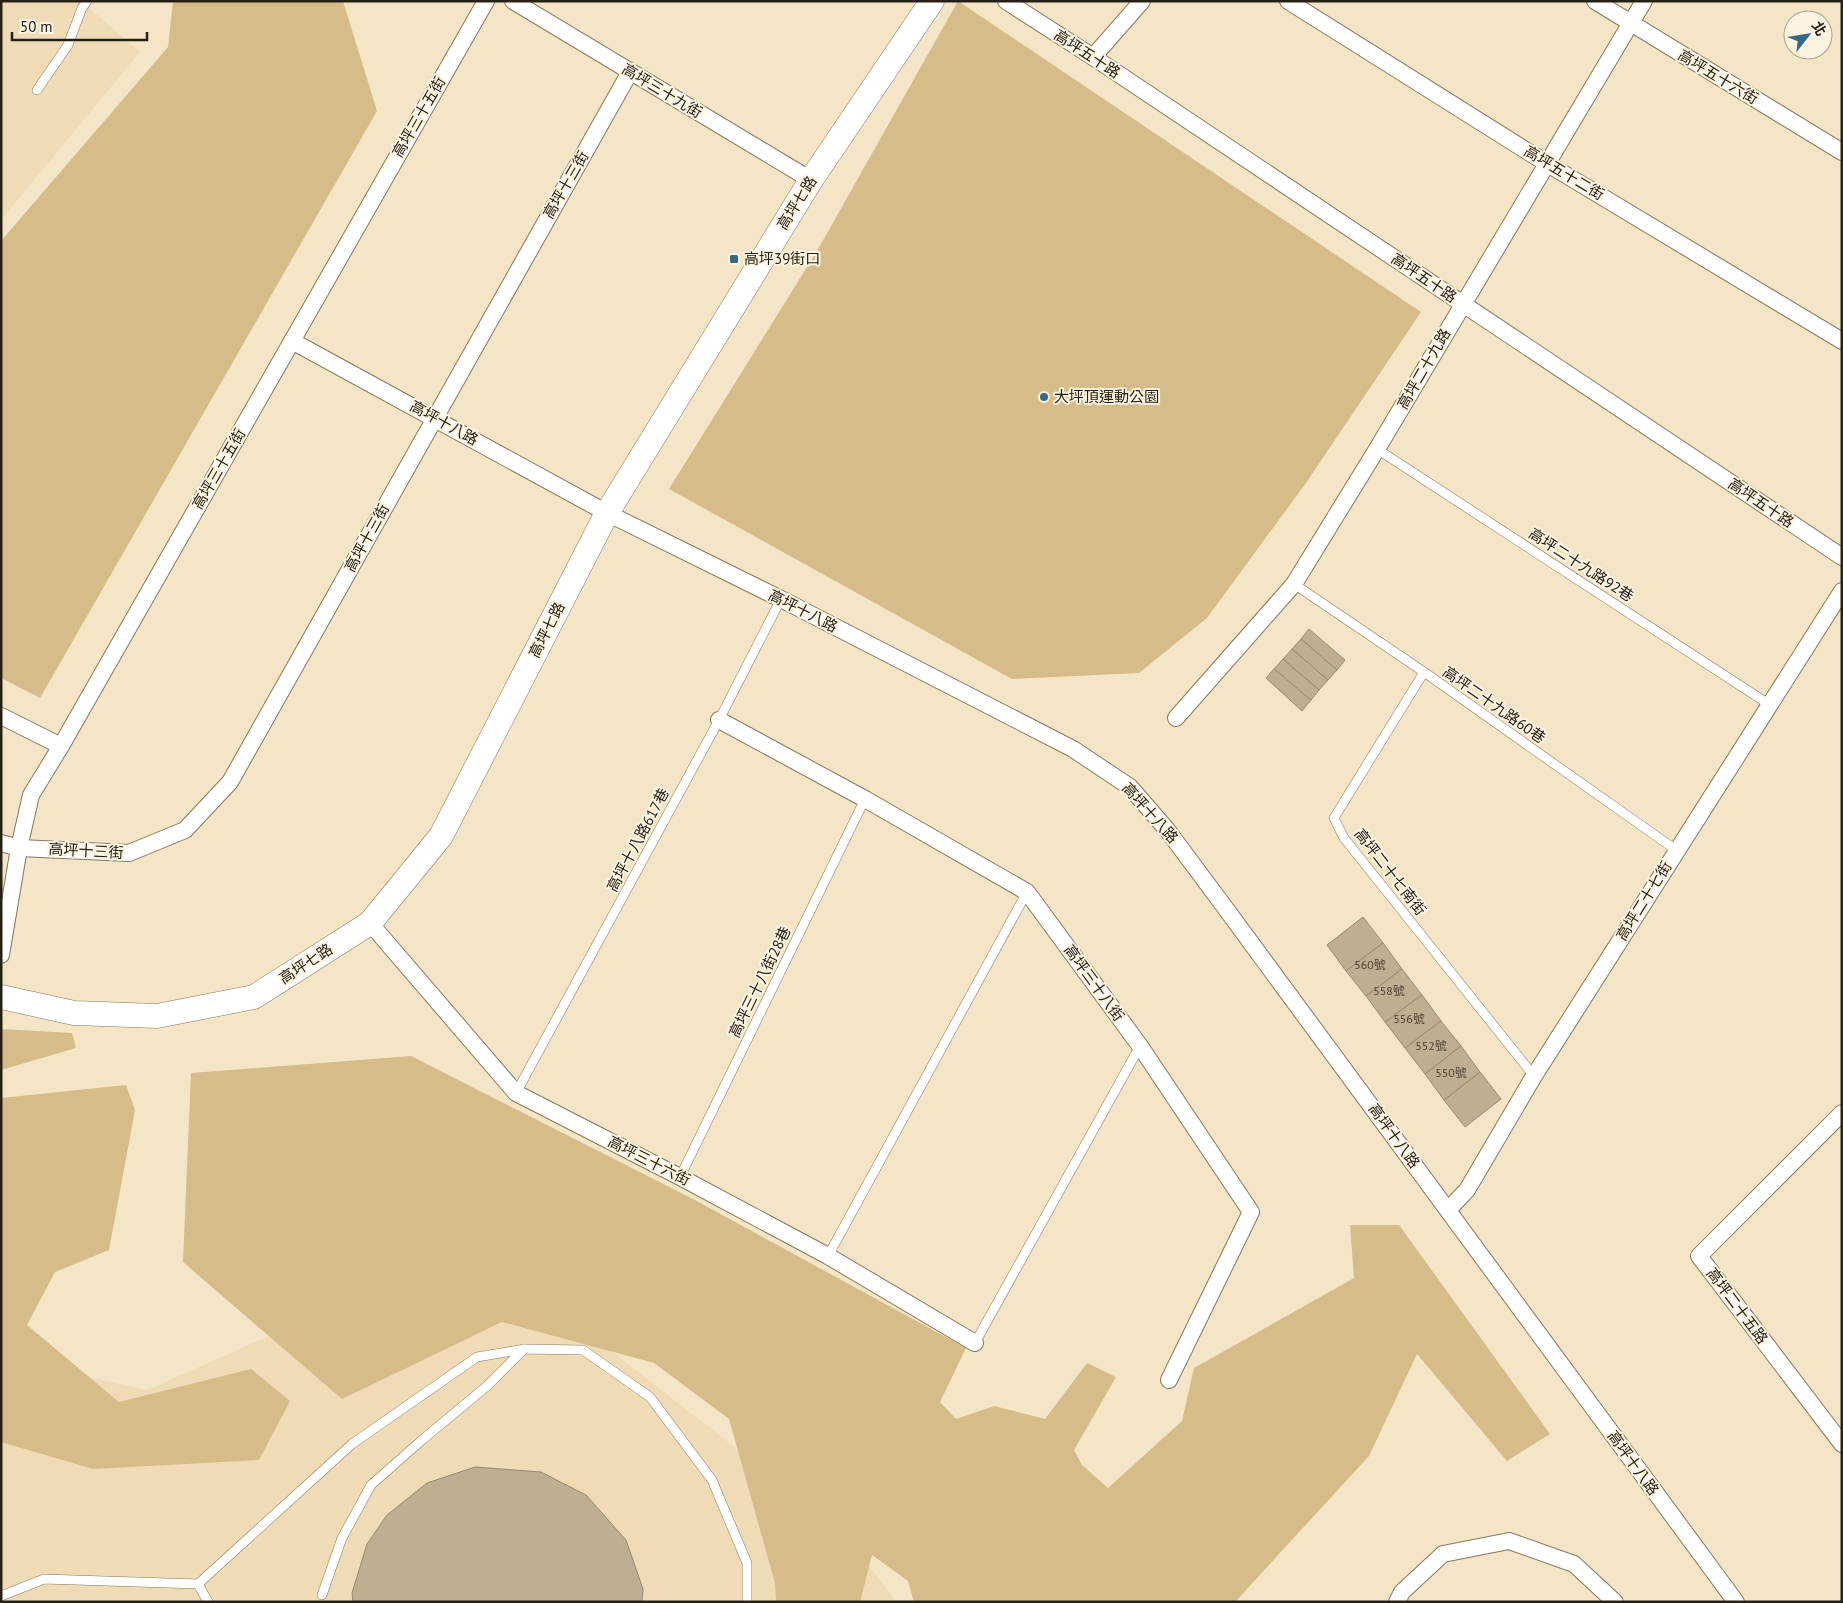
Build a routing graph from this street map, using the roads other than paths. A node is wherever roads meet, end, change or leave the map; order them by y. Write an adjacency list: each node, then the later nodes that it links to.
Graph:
1 (87, 1): 13 (lane)
2 (486, 1): 18 (street, 高坪三十五街)
3 (513, 1): 12 (street, 高坪三十九街)
4 (932, 1): 16 (street, 高坪七路)
5 (1006, 1): 11 (street, 高坪五十路)
6 (1142, 1): 11 (street)
7 (1288, 1): 15 (street, 高坪五十二街)
8 (1595, 1): 10 (street, 高坪五十六街)
9 (1644, 1): 10 (street, 高坪二十九路)
10 (1630, 24): 14 (street, 高坪五十六街); 15 (street, 高坪二十九路)
11 (1093, 57): 17 (street, 高坪五十路)
12 (630, 72): 16 (street, 高坪三十九街); 20 (street, 高坪十三街)
13 (37, 90)
14 (1842, 152)
15 (1546, 163): 17 (street, 高坪二十九路); 19 (street, 高坪五十二街)
16 (811, 180): 22 (street, 高坪七路)
17 (1463, 304): 21 (street, 高坪二十九路); 23 (street, 高坪五十路)
18 (292, 341): 20 (street, 高坪十八路); 32 (street, 高坪三十五街)
19 (1842, 341)
20 (434, 418): 22 (street, 高坪十八路); 35 (street, 高坪十三街)
21 (1377, 449): 24 (street, 高坪二十九路); 28 (lane, 高坪二十九路92巷)
22 (607, 513): 26 (street, 高坪十八路); 38 (street, 高坪七路)
23 (1842, 557)
24 (1294, 584): 27 (lane, 高坪二十九路60巷); 30 (street, 高坪二十九路)
25 (1842, 591): 28 (street, 高坪二十七街)
26 (781, 599): 31 (lane, 高坪十八路617巷); 46 (street, 高坪十八路)
27 (1424, 672): 36 (lane, 高坪二十九路60巷); 42 (lane, 高坪二十七南街)
28 (1770, 705): 36 (street, 高坪二十七街)
29 (1, 716): 32 (street)
30 (1176, 718)
31 (719, 720): 33 (street, 高坪三十八街); 43 (lane, 高坪十八路617巷)
32 (61, 746): 35 (street, 高坪三十五街)
33 (865, 799): 37 (street, 高坪三十八街); 45 (lane, 高坪三十八街28巷)
34 (1, 843): 35 (street, 高坪十三街)
35 (19, 848): 39 (street, 高坪三十五街)
36 (1676, 850): 42 (street, 高坪二十七街)
37 (1027, 892): 41 (street, 高坪三十八街); 47 (lane)
38 (370, 923): 40 (street, 高坪七路); 43 (street, 高坪三十六街)
39 (1, 955)
40 (1, 997)
41 (1140, 1046): 48 (lane); 50 (street, 高坪三十八街)
42 (1534, 1076): 46 (street, 高坪二十七街)
43 (516, 1093): 45 (street, 高坪三十六街)
44 (1842, 1114): 51 (street, 高坪二十五路)
45 (680, 1177): 47 (street, 高坪三十六街)
46 (1448, 1210): 59 (street, 高坪十八路)
47 (828, 1256): 48 (street, 高坪三十六街)
48 (974, 1343)
49 (525, 1349): 52 (lane); 53 (lane); 56 (lane)
50 (1169, 1380)
51 (1842, 1444)
52 (198, 1584): 54 (lane); 55 (lane)
53 (322, 1595)
54 (1, 1596)
55 (208, 1602)
56 (747, 1602)
57 (1397, 1602): 58 (street)
58 (1615, 1602)
59 (1736, 1602)

